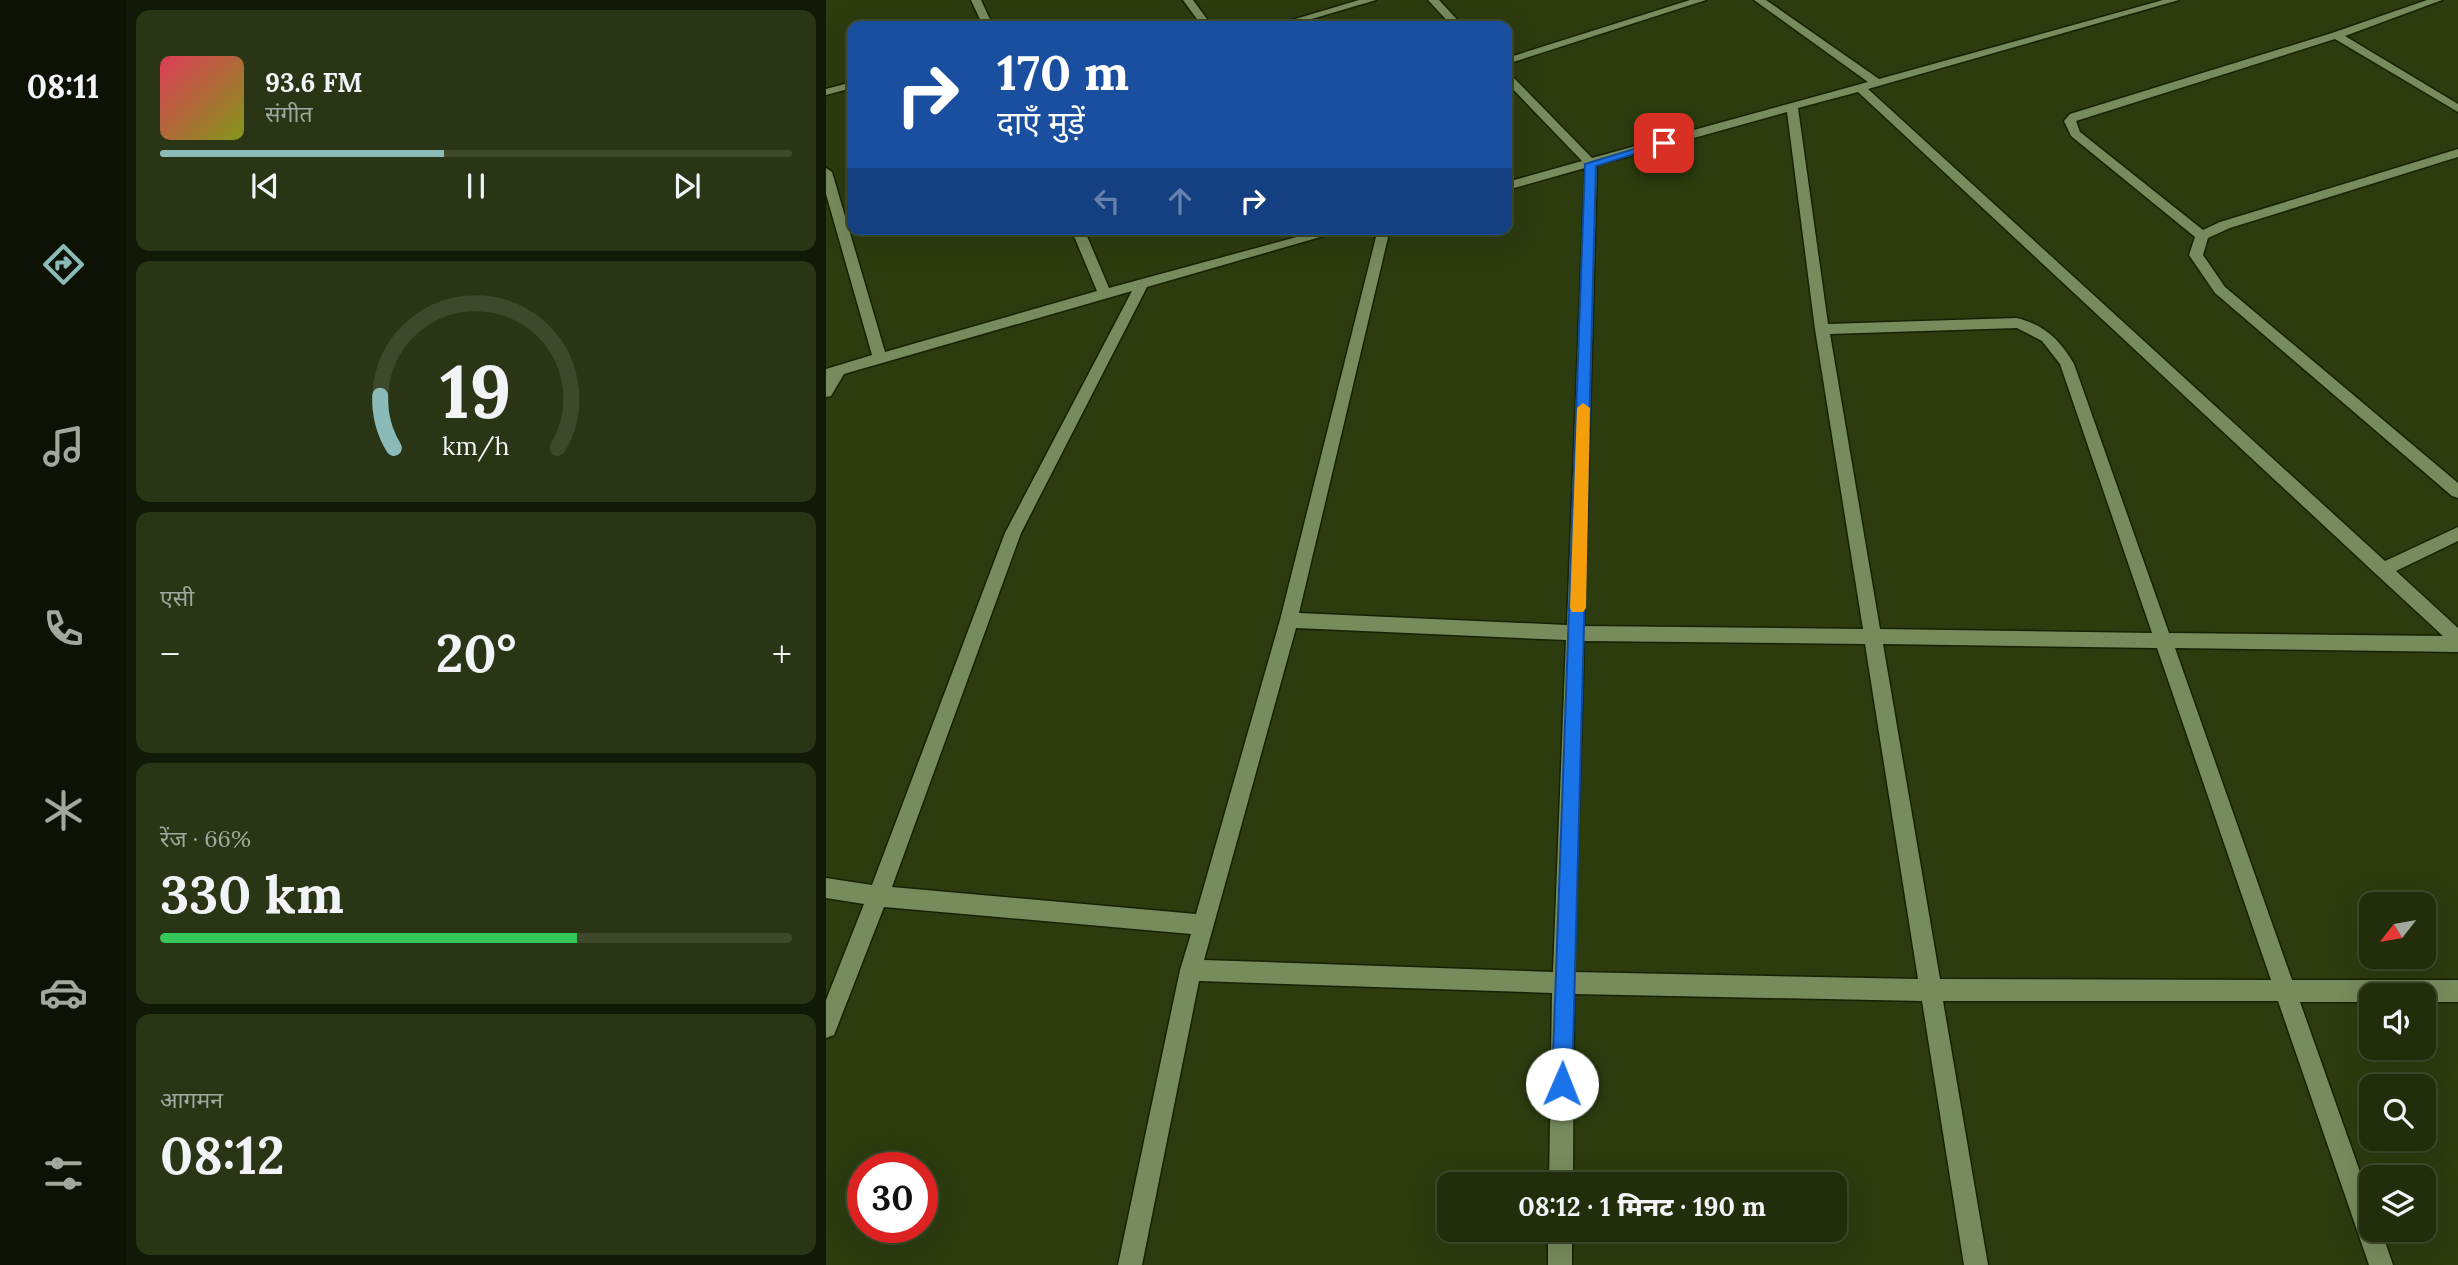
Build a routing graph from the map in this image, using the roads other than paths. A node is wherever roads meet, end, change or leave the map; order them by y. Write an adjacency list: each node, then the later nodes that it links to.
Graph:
1 (976, 0): 9 (street)
2 (1188, 0): 10 (street)
3 (1371, 0): 11 (street)
4 (1433, 0): 12 (street)
5 (1701, 0): 14 (street)
6 (1759, 0): 16 (street)
7 (2174, 0): 16 (street)
8 (2437, 0): 13 (street)
9 (986, 21)
10 (1203, 21)
11 (1295, 21)
12 (1453, 21)
13 (2336, 35): 21 (street); 29 (street)
14 (1512, 59)
15 (1512, 82): 23 (street)
16 (1877, 83): 18 (street)
17 (847, 87): 19 (street)
18 (1860, 88): 20 (street); 38 (street)
19 (826, 93)
20 (1791, 107): 23 (street); 32 (street)
21 (2458, 108)
22 (2458, 153): 29 (street)
23 (1591, 164): 25 (street); 40 (street)
24 (826, 172): 33 (street)
25 (1512, 185)
26 (1080, 235): 31 (street)
27 (1320, 235): 30 (street)
28 (1383, 235): 39 (street)
29 (2202, 236): 36 (street)
30 (1142, 284): 31 (street); 46 (street)
31 (1105, 294): 33 (street)
32 (1822, 329): 41 (street); 43 (street)
33 (880, 359): 34 (street)
34 (832, 372): 35 (street)
35 (826, 392)
36 (2458, 492)
37 (2458, 534): 38 (street)
38 (2384, 570): 42 (street)
39 (1289, 620): 40 (street); 47 (street)
40 (1577, 633): 41 (street); 49 (street)
41 (1873, 637): 43 (street); 51 (street)
42 (2458, 639)
43 (2163, 641): 44 (street); 50 (street)
44 (2458, 644)
45 (826, 888): 46 (street)
46 (878, 896): 47 (street); 53 (street)
47 (1205, 925): 48 (street)
48 (1191, 970): 49 (street); 56 (street)
49 (1563, 983): 51 (street); 54 (street)
50 (2284, 989): 51 (street); 52 (street); 59 (street)
51 (1930, 990): 58 (street)
52 (2458, 991)
53 (826, 1027)
54 (1561, 1172)
55 (1560, 1242): 57 (street)
56 (1130, 1265)
57 (1560, 1265)
58 (1976, 1265)
59 (2381, 1265)

